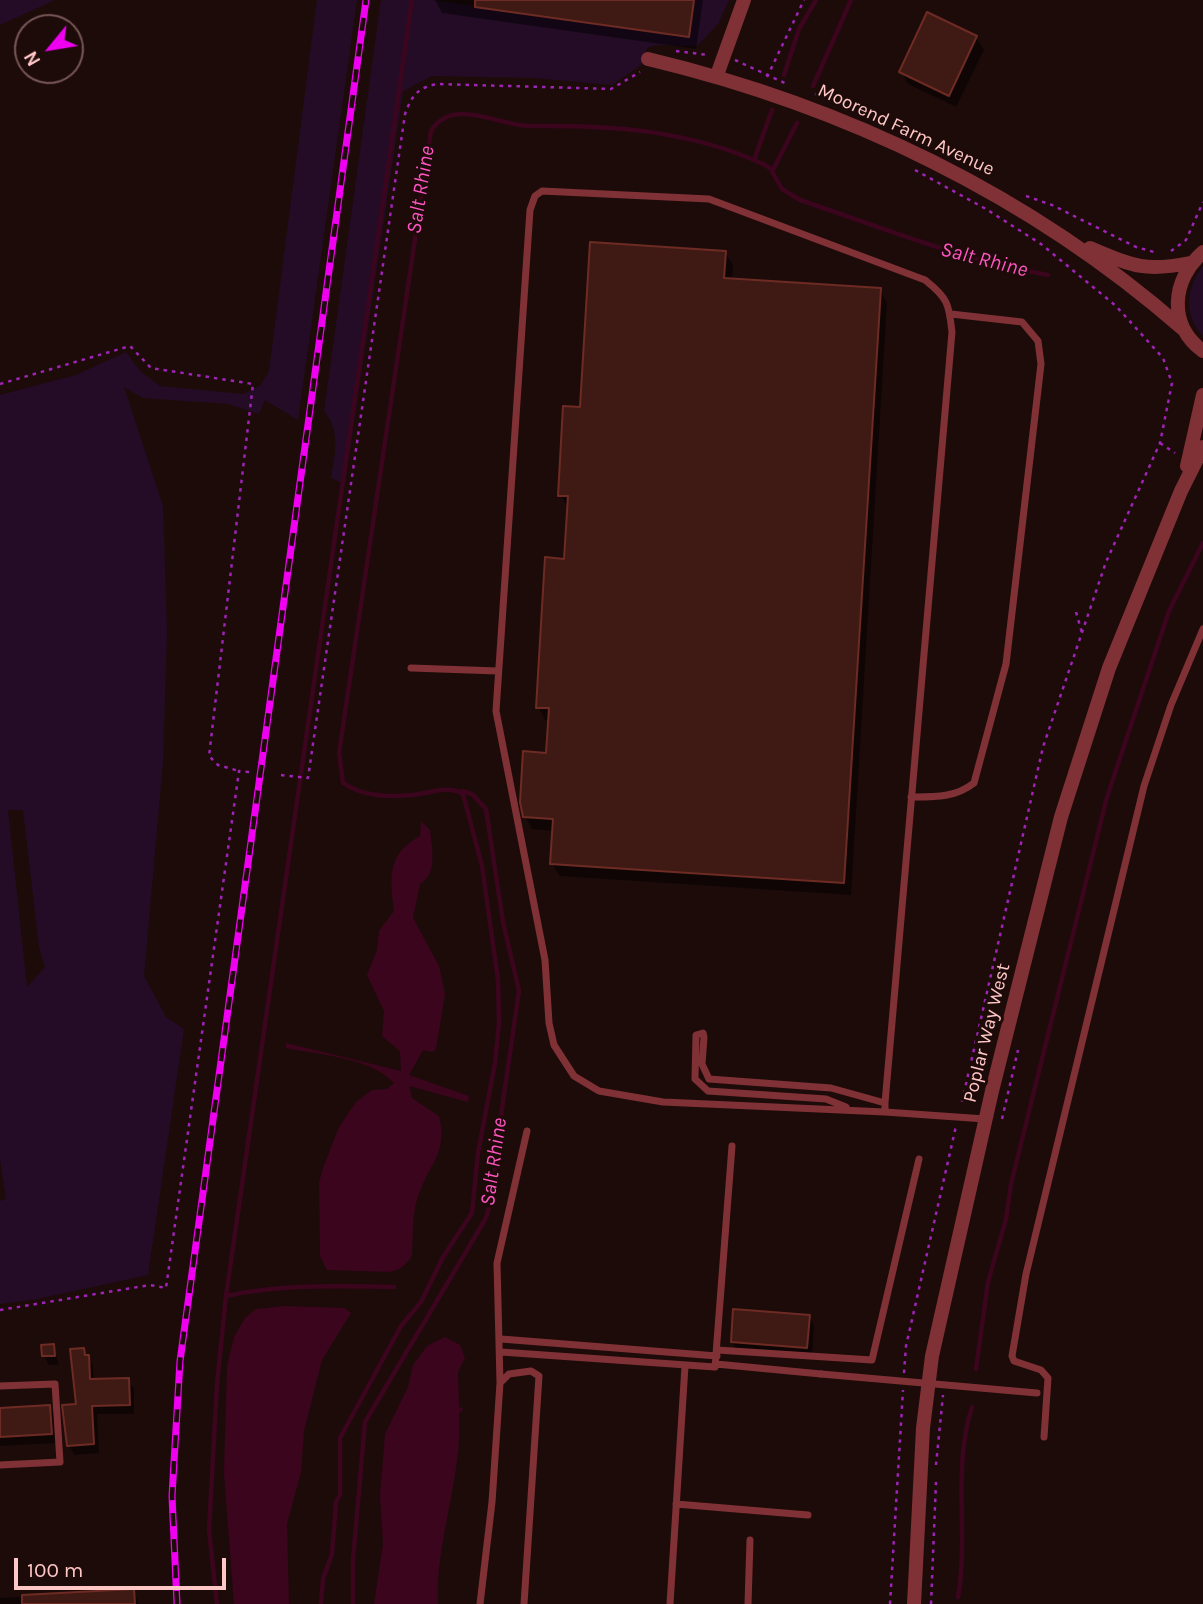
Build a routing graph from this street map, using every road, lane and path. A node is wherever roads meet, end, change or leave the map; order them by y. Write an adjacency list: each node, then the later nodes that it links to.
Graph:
1 (744, 0): 4 (street)
2 (804, 0): 7 (path)
3 (673, 50): 4 (path)
4 (723, 57): 6 (street); 7 (path)
5 (648, 59): 6 (street, Moorend Farm Avenue); 31 (path)
6 (717, 75): 14 (street, Moorend Farm Avenue)
7 (767, 76): 8 (path)
8 (801, 89)
9 (812, 93): 10 (path)
10 (845, 106)
11 (905, 165): 26 (path)
12 (1023, 194): 13 (path)
13 (1203, 202)
14 (1070, 239): 16 (street, Moorend Farm Avenue); 18 (street, Moorend Farm Avenue)
15 (1203, 252): 16 (street)
16 (1190, 263): 18 (street)
17 (950, 314): 28 (lane); 32 (lane); 32 (lane)
18 (1183, 329): 19 (street, Moorend Farm Avenue)
19 (1203, 351)
20 (0, 384): 29 (path)
21 (1203, 395): 23 (street, Poplar Way West)
22 (1203, 447): 23 (street, Poplar Way West)
23 (1181, 491): 38 (street, Poplar Way West)
24 (1076, 612): 26 (path)
25 (1203, 629): 53 (lane)
26 (1082, 633): 37 (path)
27 (411, 668): 28 (lane)
28 (498, 671): 35 (lane)
29 (239, 771): 30 (path); 43 (path)
30 (250, 772)
31 (281, 775)
32 (912, 797): 34 (lane)
33 (1018, 1050): 39 (path)
34 (885, 1103): 35 (lane); 36 (lane)
35 (854, 1110): 36 (lane)
36 (885, 1112): 37 (lane)
37 (958, 1117): 38 (lane); 48 (path)
38 (985, 1119): 66 (street, Poplar Way West)
39 (1000, 1127)
40 (527, 1131): 44 (lane)
41 (732, 1146): 46 (lane)
42 (919, 1160): 46 (lane)
43 (0, 1310)
44 (501, 1339): 45 (lane); 46 (lane)
45 (501, 1352): 47 (lane); 49 (lane)
46 (717, 1356): 47 (lane); 53 (lane, bridge)
47 (685, 1366): 58 (lane)
48 (904, 1373)
49 (500, 1383): 61 (lane); 62 (lane)
50 (0, 1387): 55 (lane)
51 (904, 1387): 65 (path)
52 (943, 1393): 56 (path)
53 (1048, 1394): 54 (lane)
54 (1044, 1437)
55 (0, 1465)
56 (936, 1468)
57 (936, 1482): 67 (path)
58 (676, 1504): 59 (lane); 63 (lane)
59 (808, 1515)
60 (750, 1540): 64 (lane)
61 (480, 1604)
62 (524, 1604)
63 (670, 1604)
64 (748, 1604)
65 (890, 1604)
66 (914, 1604)
67 (931, 1604)

